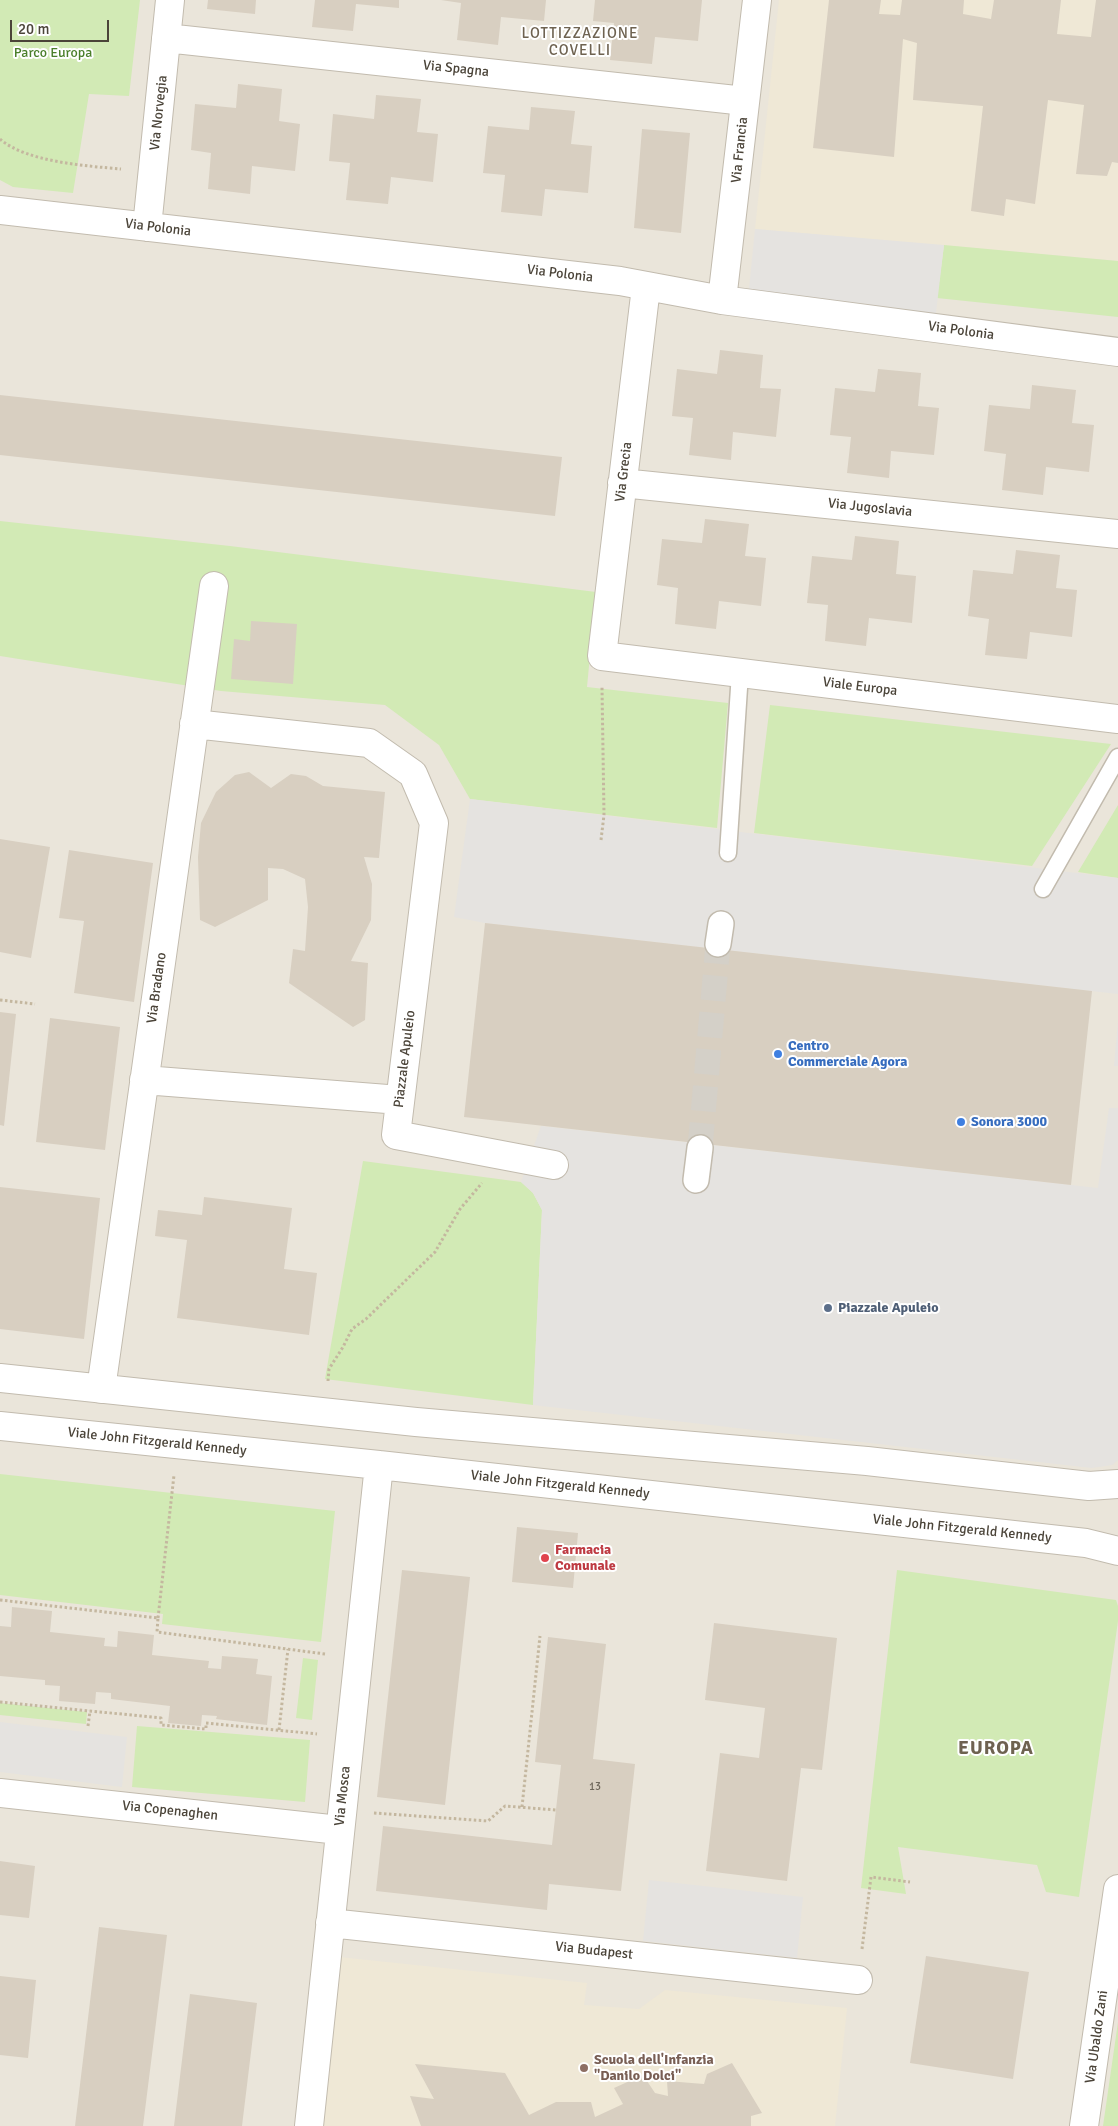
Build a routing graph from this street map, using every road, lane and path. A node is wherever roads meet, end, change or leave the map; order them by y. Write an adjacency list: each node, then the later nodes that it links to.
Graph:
1 (170, 0): 3 (street, Via Norvegia)
2 (757, 0): 4 (street, Via Francia)
3 (166, 38): 4 (street, Via Spagna); 6 (street, Via Norvegia)
4 (745, 101): 10 (street, Via Francia)
5 (0, 139): 6 (path)
6 (153, 172): 8 (street, Via Norvegia)
7 (0, 210): 8 (street, Via Polonia)
8 (147, 227): 9 (street, Via Polonia)
9 (646, 287): 10 (street, Via Polonia); 12 (street, Via Grecia)
10 (722, 300): 11 (street, Via Polonia)
11 (1118, 352)
12 (622, 483): 13 (street, Via Jugoslavia); 15 (street, Via Grecia)
13 (1118, 534)
14 (214, 586): 18 (street, Via Bradano)
15 (602, 656): 16 (street, Viale Europa); 20 (path)
16 (740, 673): 17 (street, Viale Europa); 21 (lane)
17 (1118, 719)
18 (194, 724): 25 (street, Via Bradano); 26 (street, Piazzale Apuleio)
19 (1118, 757): 22 (lane)
20 (601, 840)
21 (728, 852)
22 (1043, 889)
23 (0, 1000): 24 (path)
24 (35, 1004)
25 (144, 1080): 26 (street); 32 (street, Via Bradano)
26 (400, 1100): 28 (street, Piazzale Apuleio)
27 (700, 1148): 30 (street)
28 (506, 1156): 29 (street, Piazzale Apuleio); 33 (path)
29 (554, 1165)
30 (696, 1180)
31 (0, 1378): 32 (street)
32 (101, 1390): 37 (street)
33 (328, 1390)
34 (0, 1426): 35 (street, Viale John Fitzgerald Kennedy)
35 (378, 1465): 38 (street, Viale John Fitzgerald Kennedy); 53 (street, Via Mosca)
36 (174, 1470): 40 (path)
37 (1118, 1484)
38 (1118, 1551)
39 (0, 1600): 40 (path)
40 (158, 1618): 42 (path)
41 (540, 1636): 50 (path)
42 (288, 1649): 43 (path); 47 (path)
43 (325, 1654)
44 (0, 1702): 45 (path)
45 (90, 1711): 46 (path); 47 (path)
46 (88, 1726)
47 (279, 1730): 48 (path)
48 (316, 1734)
49 (0, 1793): 53 (street, Via Copenaghen)
50 (522, 1807): 51 (path); 52 (path)
51 (556, 1810)
52 (370, 1812)
53 (340, 1830): 56 (street, Via Mosca)
54 (910, 1882): 57 (path)
55 (1118, 1889): 59 (street, Via Ubaldo Zani)
56 (330, 1923): 57 (street, Via Budapest); 58 (street, Via Mosca)
57 (858, 1980)
58 (309, 2126)
59 (1084, 2126)

